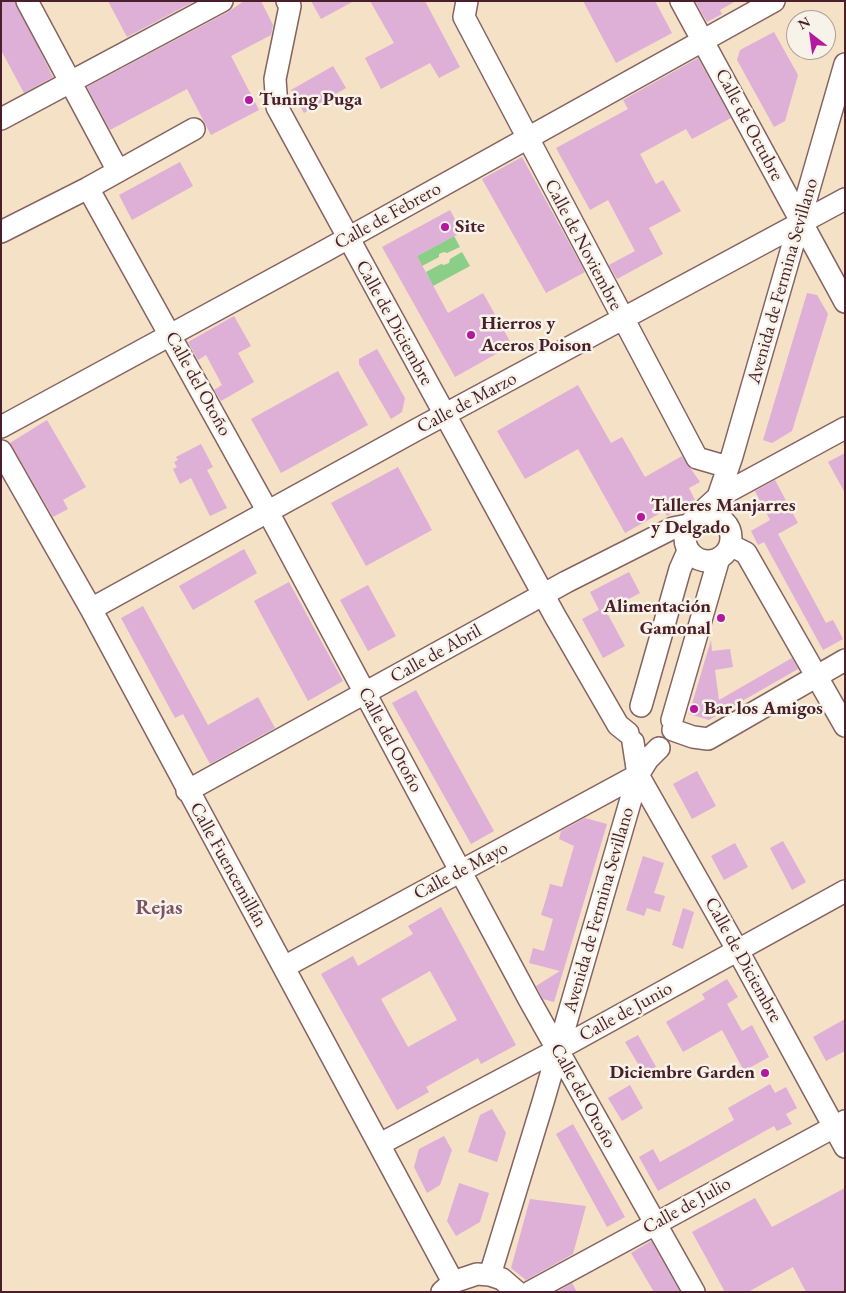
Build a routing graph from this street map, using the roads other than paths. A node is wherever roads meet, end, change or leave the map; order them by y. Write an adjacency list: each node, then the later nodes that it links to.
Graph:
1 (28, 1): 9 (street)
2 (222, 1): 9 (street)
3 (288, 1): 18 (street, Calle de Diciembre)
4 (468, 1): 12 (street, Calle de Noviembre)
5 (681, 1): 7 (street, Calle de Octubre)
6 (774, 1): 7 (street, Calle de Febrero)
7 (703, 40): 12 (street, Calle de Febrero); 16 (street, Calle de Octubre)
8 (845, 64): 16 (street, Avenida de Fermina Sevillano)
9 (70, 83): 10 (street); 13 (street)
10 (1, 119)
11 (194, 129): 13 (street)
12 (527, 138): 18 (street, Calle de Febrero); 20 (street, Calle de Noviembre)
13 (118, 171): 14 (street)
14 (88, 188): 17 (street); 21 (street, Calle del Otoño)
15 (845, 199): 16 (street, Calle de Marzo)
16 (801, 222): 19 (street, Calle de Octubre); 20 (street, Calle de Marzo); 26 (street, Avenida de Fermina Sevillano)
17 (1, 232)
18 (347, 238): 21 (street, Calle de Febrero); 22 (street, Calle de Diciembre)
19 (845, 302)
20 (622, 320): 22 (street, Calle de Marzo); 26 (street, Calle de Noviembre)
21 (171, 334): 23 (street, Calle de Febrero); 28 (street, Calle del Otoño)
22 (445, 415): 28 (street, Calle de Marzo); 32 (street, Calle de Diciembre)
23 (1, 427)
24 (845, 428): 27 (street)
25 (1, 450): 33 (street, Calle Fuencemillán)
26 (728, 467): 27 (street, Avenida de Fermina Sevillano)
27 (718, 498): 29 (street); 30 (street)
28 (268, 512): 33 (street, Calle de Marzo); 36 (street, Calle del Otoño)
29 (692, 521): 30 (street); 31 (street); 32 (street, Calle de Abril)
30 (726, 542): 31 (street); 35 (street); 38 (street)
31 (688, 551): 37 (street)
32 (543, 594): 36 (street, Calle de Abril); 40 (street, Calle de Diciembre)
33 (91, 609): 43 (street, Calle Fuencemillán)
34 (845, 660): 35 (street)
35 (817, 675): 38 (street); 39 (street)
36 (365, 694): 43 (street, Calle de Abril); 44 (street, Calle del Otoño)
37 (641, 706): 38 (street); 40 (street)
38 (672, 725): 41 (street)
39 (845, 726)
40 (631, 738): 41 (street); 42 (street, Avenida de Fermina Sevillano)
41 (659, 748): 42 (street, Avenida de Fermina Sevillano)
42 (638, 775): 44 (street, Calle de Mayo); 46 (street, Calle de Diciembre); 48 (street, Avenida de Fermina Sevillano)
43 (187, 791): 47 (street, Calle Fuencemillán)
44 (460, 871): 47 (street, Calle de Mayo); 48 (street, Calle del Otoño)
45 (845, 891): 46 (street, Calle de Junio)
46 (738, 951): 48 (street, Calle de Junio); 49 (street, Calle de Diciembre)
47 (284, 967): 50 (street, Calle Fuencemillán)
48 (558, 1050): 50 (street, Calle de Junio); 52 (street, Calle del Otoño); 53 (street, Avenida de Fermina Sevillano)
49 (839, 1124): 51 (street, Calle de Diciembre); 52 (street, Calle de Julio)
50 (380, 1144): 54 (street, Calle Fuencemillán)
51 (845, 1147)
52 (656, 1223): 56 (street, Calle de Julio); 57 (street, Calle del Otoño)
53 (490, 1275): 54 (street); 55 (street)
54 (447, 1287)
55 (517, 1292)
56 (530, 1292)
57 (694, 1292)

